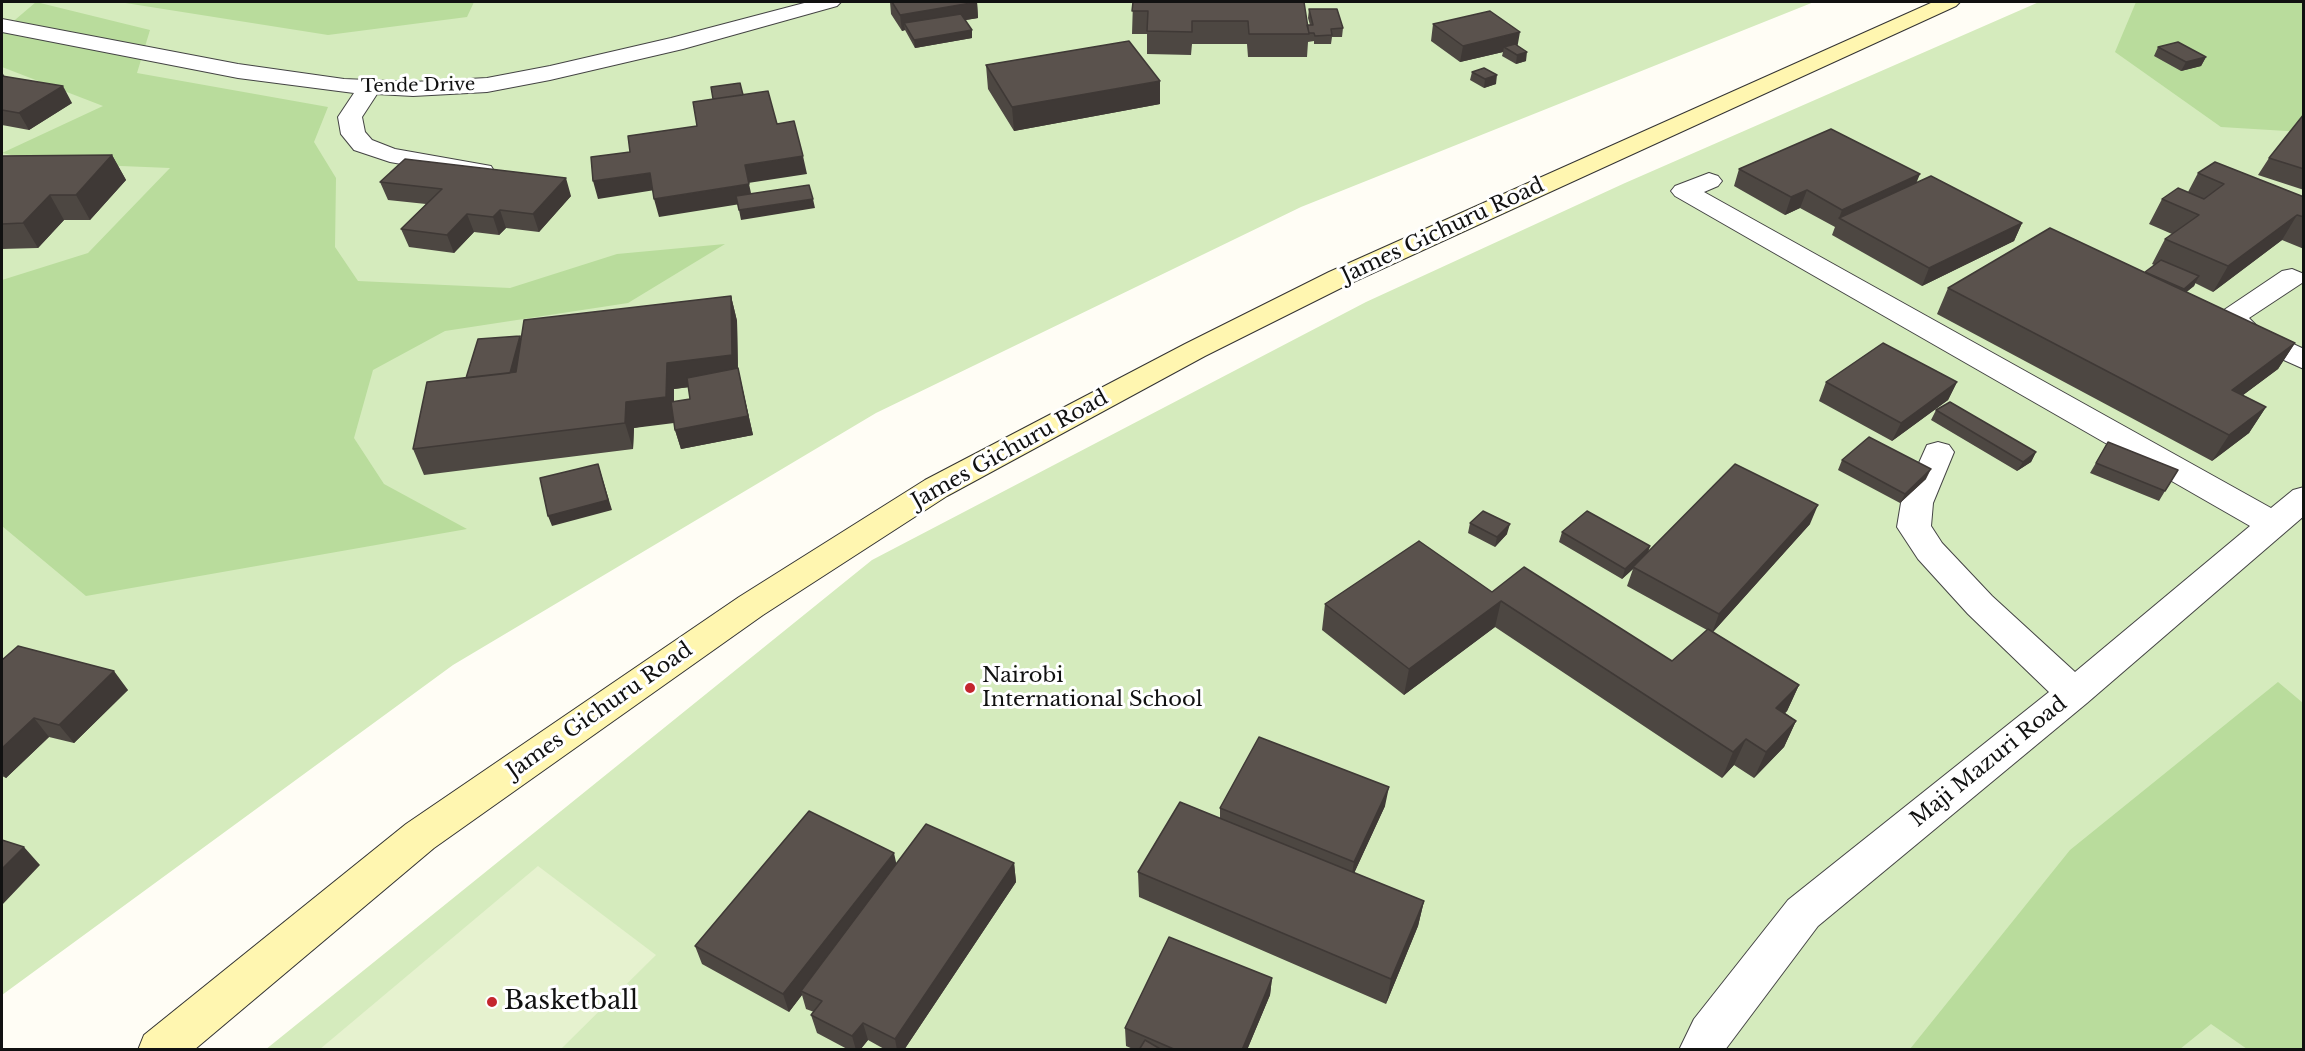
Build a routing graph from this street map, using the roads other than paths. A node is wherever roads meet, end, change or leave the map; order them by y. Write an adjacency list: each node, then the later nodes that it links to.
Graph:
1 (831, 2): 4 (street, Tende Drive)
2 (1949, 2): 13 (main road, James Gichuru Road)
3 (2, 26): 4 (street, Tende Drive)
4 (370, 87): 5 (street)
5 (507, 176)
6 (1709, 181): 11 (street)
7 (2292, 277): 8 (street)
8 (2304, 360)
9 (1938, 452): 12 (street)
10 (2304, 498): 11 (street, Maji Mazuri Road)
11 (2273, 524): 12 (street, Maji Mazuri Road)
12 (2074, 693): 14 (street, Maji Mazuri Road)
13 (160, 1050)
14 (1701, 1050)

